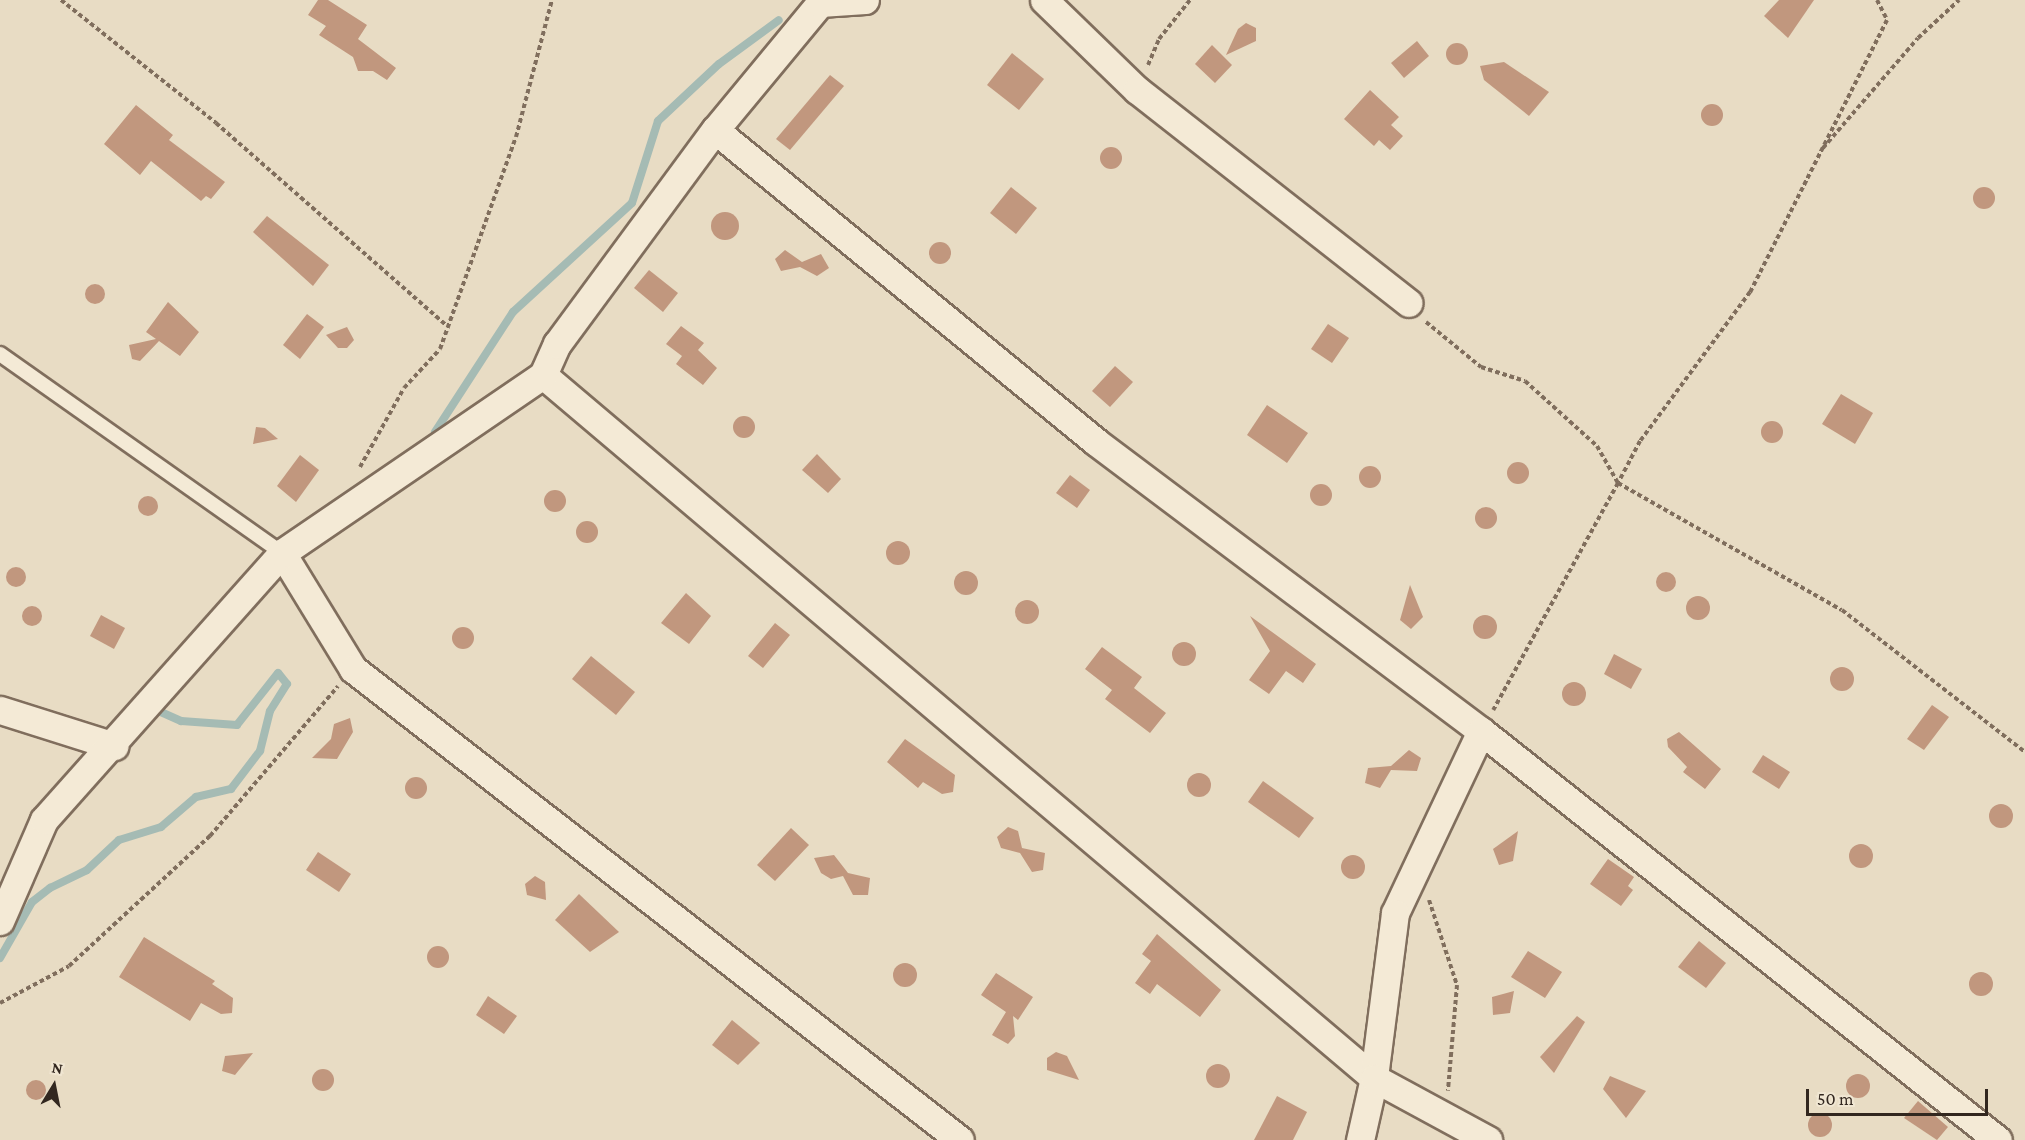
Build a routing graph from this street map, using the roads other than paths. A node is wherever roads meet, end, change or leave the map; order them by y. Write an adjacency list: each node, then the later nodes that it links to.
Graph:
1 (865, 0): 3 (street)
2 (1044, 0): 4 (street)
3 (715, 130): 6 (street); 9 (street)
4 (1409, 303)
5 (0, 354): 7 (lane)
6 (543, 375): 7 (street); 12 (street)
7 (282, 553): 10 (street); 13 (street)
8 (0, 710): 10 (street)
9 (1481, 731): 12 (street); 16 (street)
10 (114, 746): 11 (street)
11 (0, 921)
12 (1374, 1078): 14 (street); 15 (street)
13 (960, 1140)
14 (1360, 1140)
15 (1488, 1140)
16 (1998, 1140)

